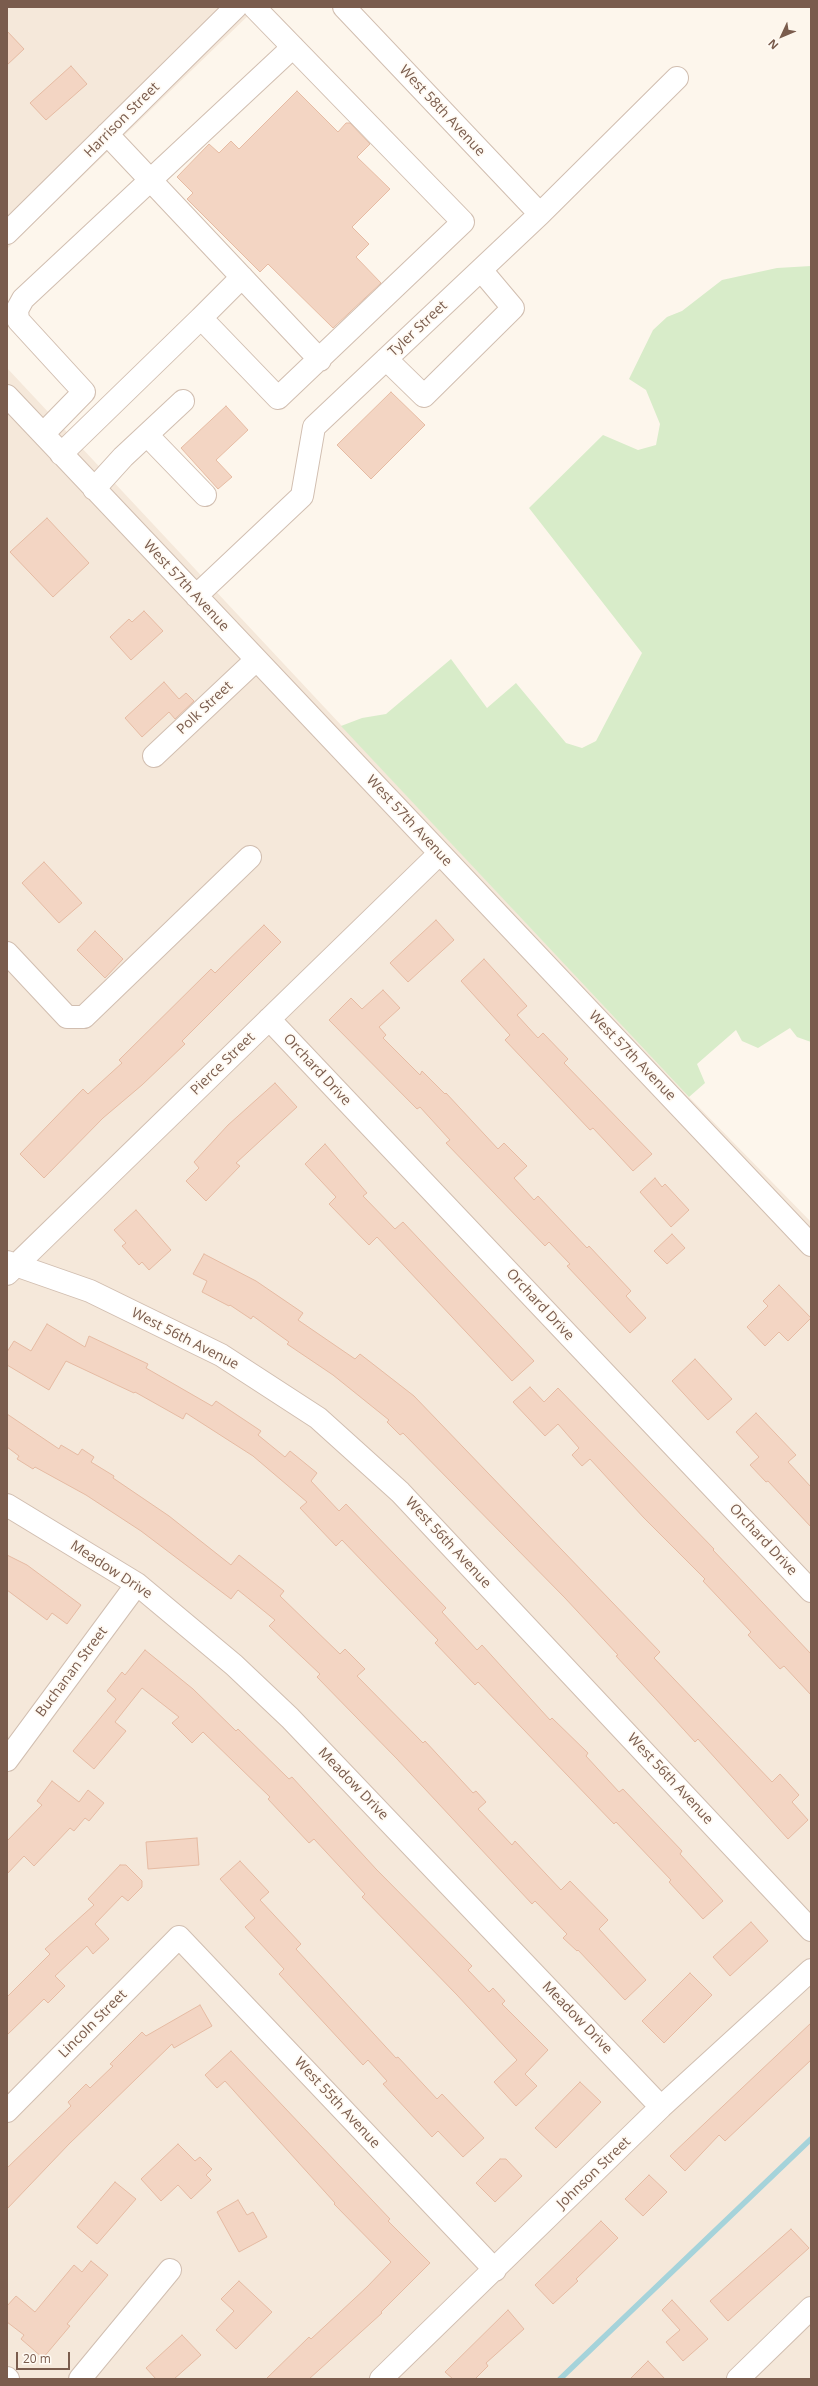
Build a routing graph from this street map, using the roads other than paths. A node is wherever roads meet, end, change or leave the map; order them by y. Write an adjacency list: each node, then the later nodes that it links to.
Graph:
1 (236, 7): 6 (street, Harrison Street)
2 (254, 7): 4 (street)
3 (344, 7): 8 (street, West 58th Avenue)
4 (293, 47): 7 (street); 14 (street)
5 (677, 78): 8 (street, Tyler Street)
6 (107, 134): 7 (street); 9 (street, Harrison Street)
7 (150, 181): 11 (street); 15 (street)
8 (540, 214): 10 (street, Tyler Street)
9 (7, 233)
10 (481, 270): 13 (street, Tyler Street); 13 (street)
11 (242, 277): 12 (street); 14 (street)
12 (201, 318): 14 (street); 18 (street)
13 (386, 359): 24 (street, Tyler Street)
14 (320, 360)
15 (84, 392): 18 (street); 19 (street)
16 (7, 396): 19 (street, West 57th Avenue)
17 (183, 401): 20 (street)
18 (104, 412): 21 (street)
19 (43, 434): 21 (street, West 57th Avenue)
20 (147, 435): 22 (street); 23 (street)
21 (61, 454): 22 (street, West 57th Avenue)
22 (94, 488): 24 (street, West 57th Avenue)
23 (205, 494)
24 (196, 596): 25 (street, West 57th Avenue)
25 (256, 660): 26 (street, Polk Street); 27 (street, West 57th Avenue)
26 (154, 756)
27 (439, 854): 30 (street, Pierce Street); 31 (street, West 57th Avenue)
28 (250, 857): 29 (street)
29 (7, 953)
30 (269, 1019): 32 (street, Pierce Street); 35 (street, Orchard Drive)
31 (811, 1245)
32 (10, 1267): 37 (street, West 56th Avenue)
33 (7, 1505): 34 (street, Meadow Drive)
34 (137, 1584): 36 (street, Buchanan Street); 40 (street, Meadow Drive)
35 (811, 1591)
36 (7, 1760)
37 (811, 1930)
38 (180, 1937): 41 (street, Lincoln Street); 43 (street, West 55th Avenue)
39 (811, 1970): 40 (street, Johnson Street)
40 (661, 2107): 43 (street, Johnson Street)
41 (7, 2111)
42 (170, 2270): 45 (street)
43 (495, 2270): 46 (street, Johnson Street)
44 (811, 2308): 47 (street)
45 (80, 2379)
46 (381, 2379)
47 (738, 2379)

